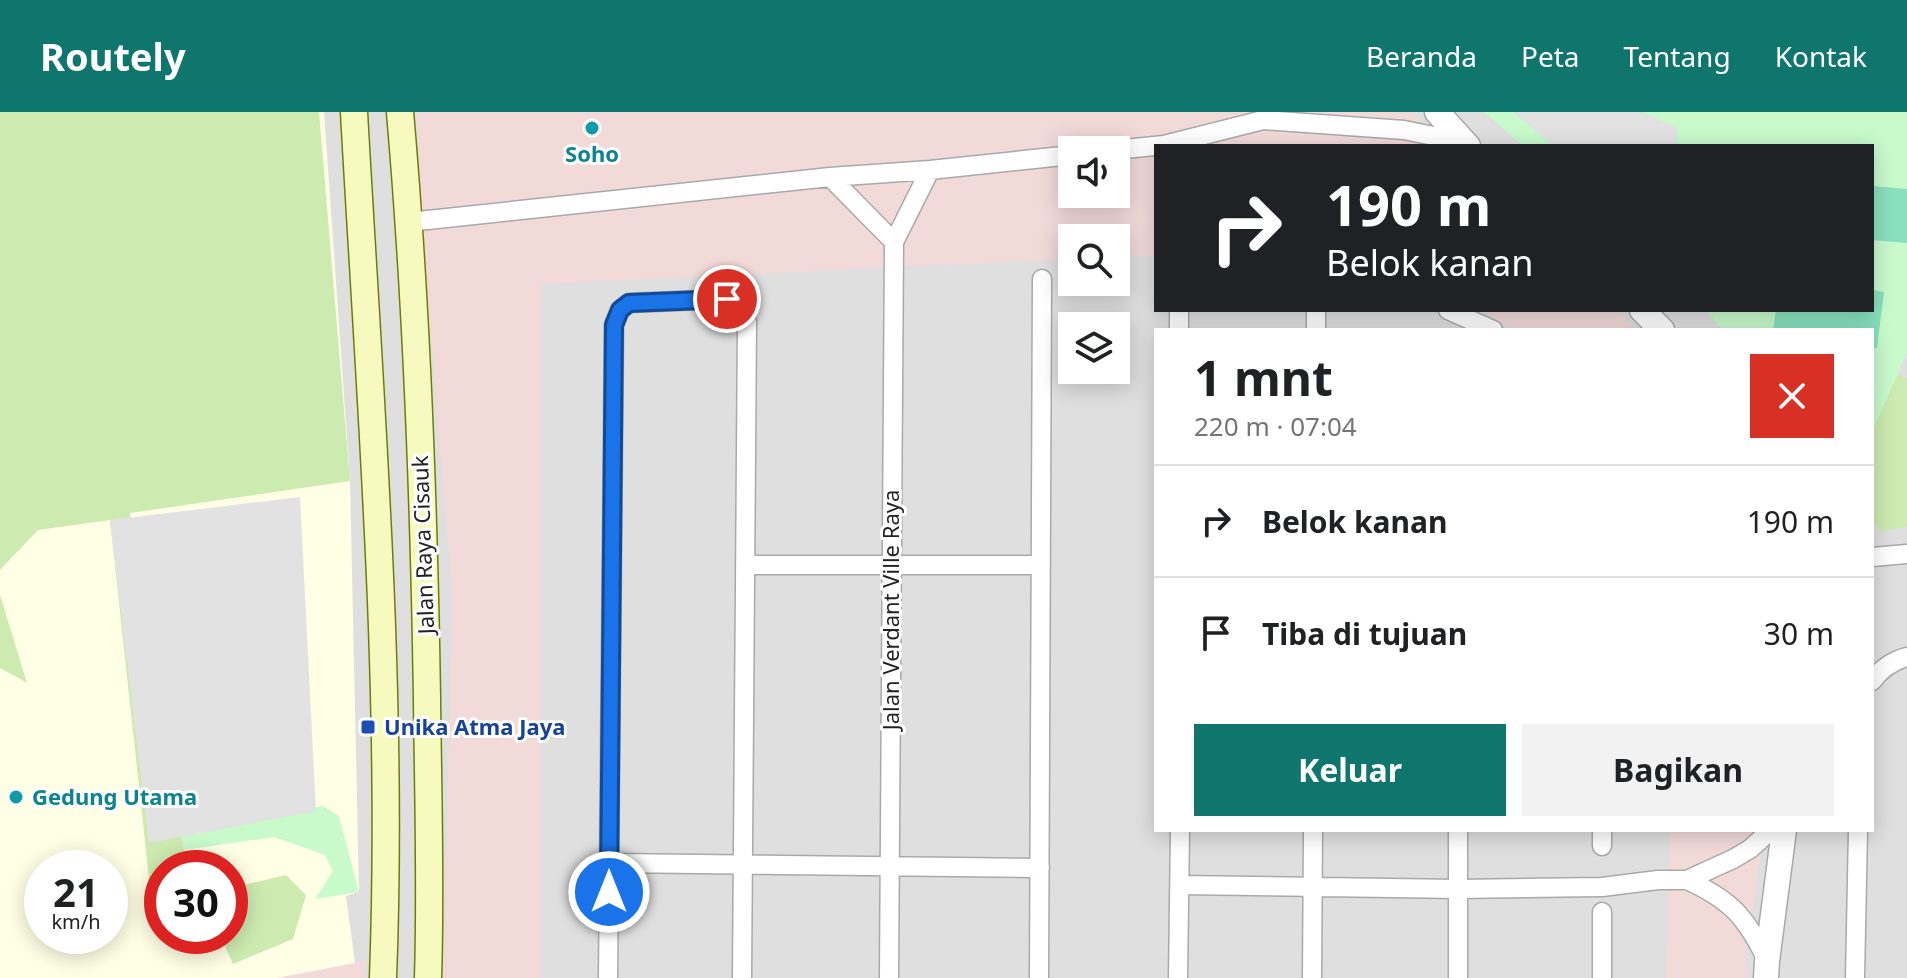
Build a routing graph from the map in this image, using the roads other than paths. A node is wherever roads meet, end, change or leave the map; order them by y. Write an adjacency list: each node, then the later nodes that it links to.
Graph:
1 (354, 112): 42 (main road, Jalan Raya Cisauk)
2 (400, 112): 12 (main road, Jalan Raya Cisauk)
3 (1437, 112): 6 (street)
4 (1265, 116): 5 (street); 6 (street)
5 (1167, 144)
6 (1465, 144)
7 (1154, 146): 8 (street)
8 (1130, 148)
9 (1058, 156): 10 (street)
10 (930, 170): 11 (street); 13 (street, Jalan Verdant Ville Raya)
11 (830, 177): 12 (street); 13 (street)
12 (409, 222): 43 (main road, Jalan Raya Cisauk)
13 (894, 242): 21 (street, Jalan Verdant Ville Raya)
14 (1042, 279): 23 (street)
15 (1644, 312): 18 (street)
16 (1455, 318): 17 (street)
17 (1487, 328)
18 (1660, 328)
19 (1907, 554): 20 (street)
20 (1874, 557)
21 (891, 564): 22 (street); 23 (street); 34 (street, Jalan Verdant Ville Raya)
22 (745, 565): 32 (street); 33 (street)
23 (1041, 565): 35 (street)
24 (1907, 657): 25 (street)
25 (1874, 678)
26 (1180, 832): 37 (street)
27 (1313, 832): 38 (street)
28 (1458, 832): 39 (street)
29 (1769, 832): 36 (street)
30 (1784, 832): 41 (street)
31 (1858, 832): 52 (street)
32 (609, 863): 33 (street); 44 (street)
33 (743, 864): 34 (street); 45 (street)
34 (889, 867): 35 (street); 46 (street, Jalan Verdant Ville Raya)
35 (1040, 868): 47 (street)
36 (1687, 880): 39 (street); 41 (street)
37 (1180, 885): 38 (street); 48 (street)
38 (1313, 887): 39 (street); 49 (street)
39 (1459, 889): 50 (street)
40 (1602, 912): 51 (street)
41 (1767, 969)
42 (383, 978)
43 (428, 978)
44 (608, 978)
45 (742, 978)
46 (889, 978)
47 (1039, 978)
48 (1178, 978)
49 (1312, 978)
50 (1458, 978)
51 (1602, 978)
52 (1855, 978)

